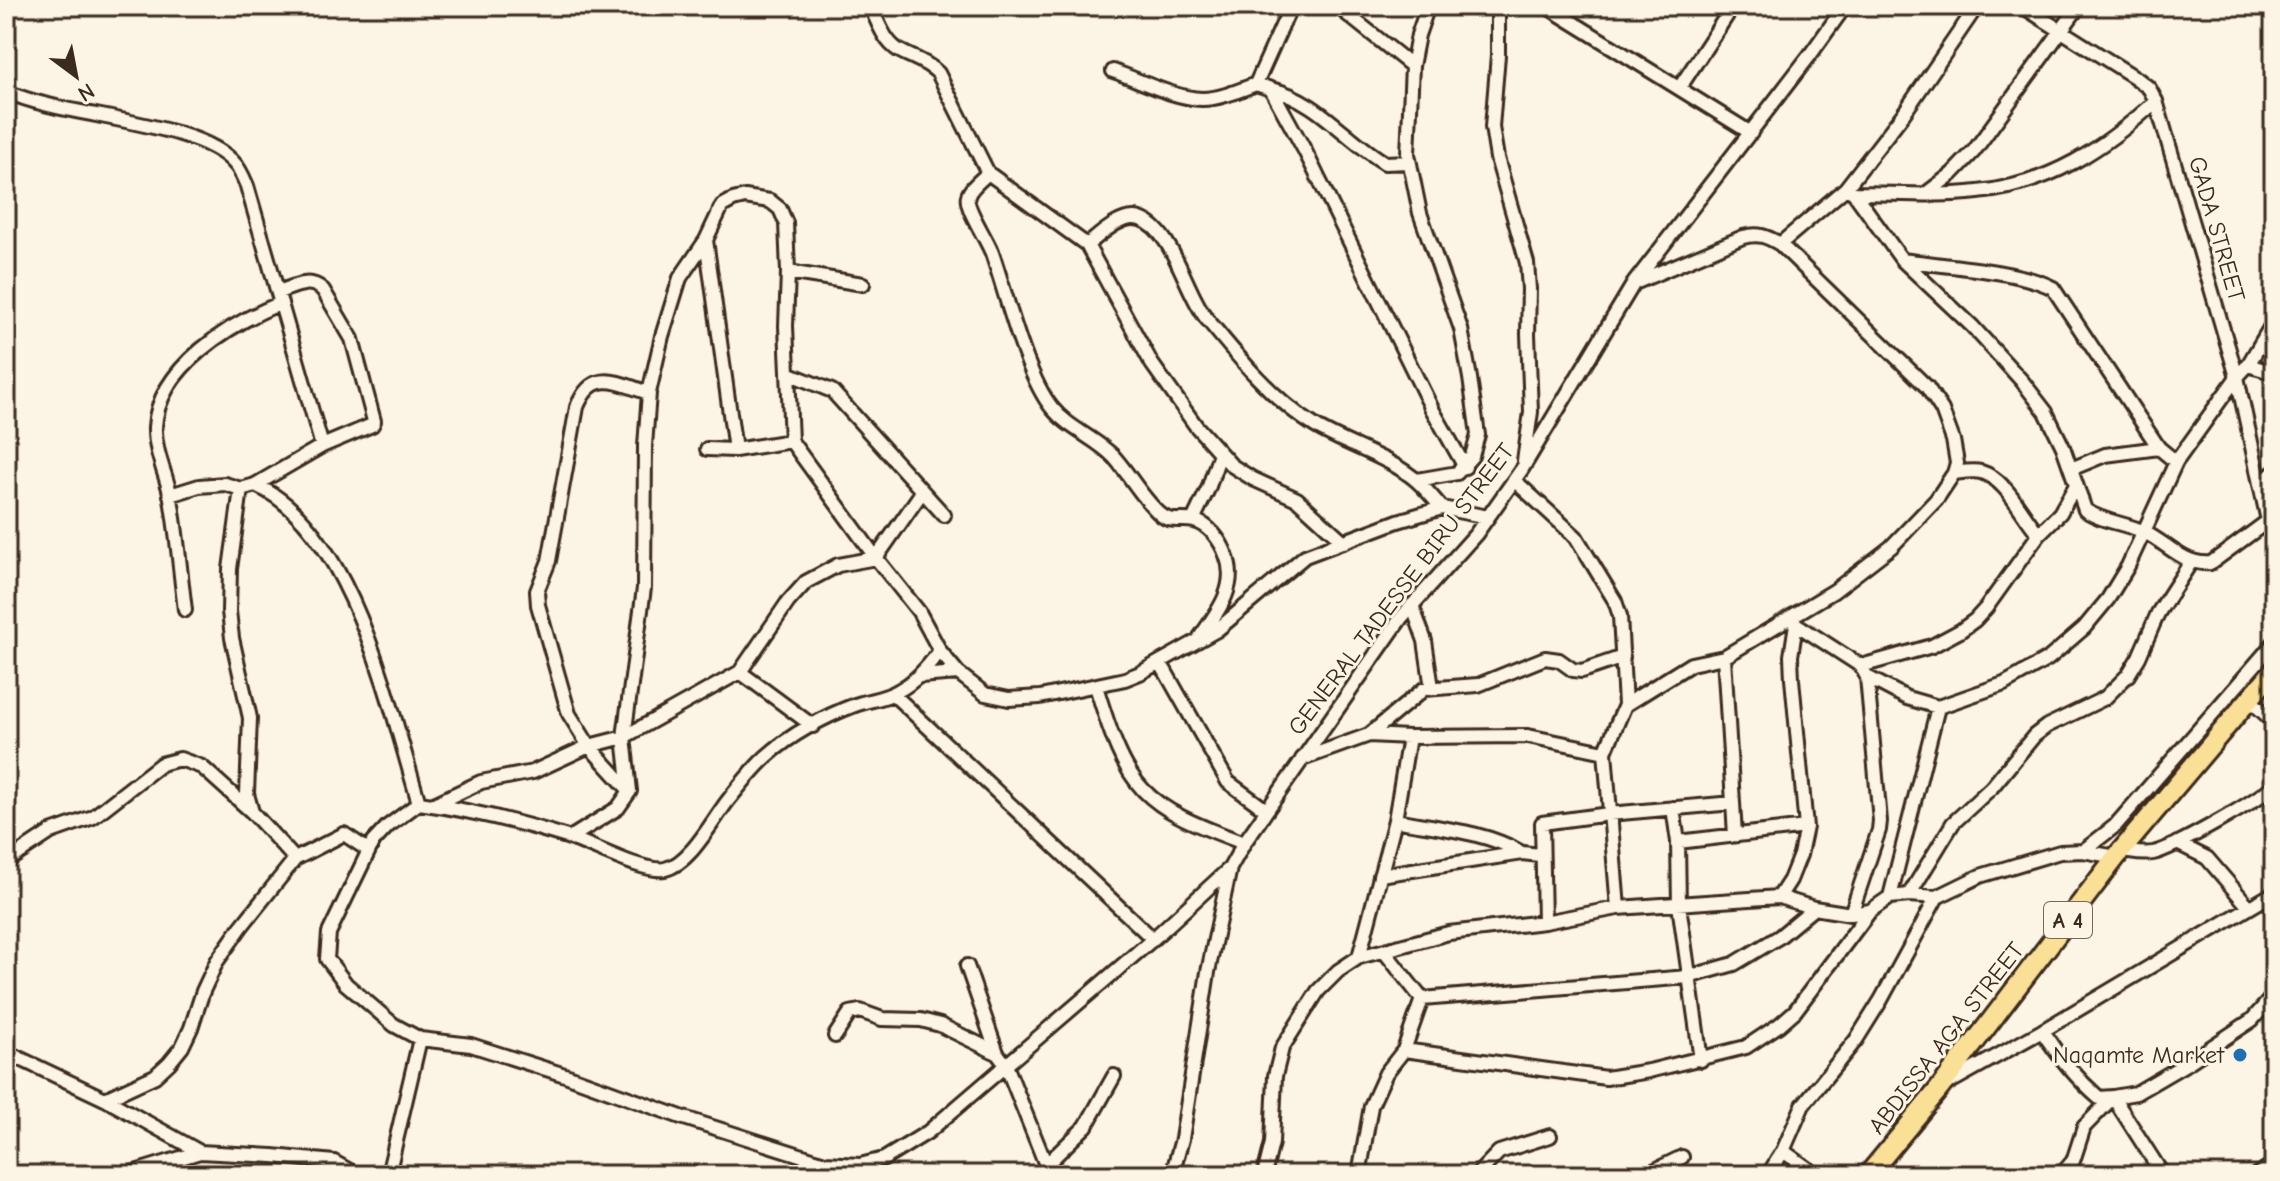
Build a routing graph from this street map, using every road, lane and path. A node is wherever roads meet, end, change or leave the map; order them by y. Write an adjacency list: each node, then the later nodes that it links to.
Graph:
1 (870, 6): 22 (street)
2 (1291, 6): 15 (street)
3 (1337, 6): 13 (street)
4 (1428, 6): 13 (street)
5 (1498, 6): 50 (street)
6 (1546, 6): 16 (street)
7 (1733, 6): 16 (street)
8 (1845, 6): 20 (street, GENERAL TADESSE BIRU STREET)
9 (1977, 6): 23 (street)
10 (2022, 6): 12 (street, GADA STREET)
11 (2079, 6): 12 (street)
12 (2063, 32): 19 (street, GADA STREET); 24 (street)
13 (1412, 66): 21 (street)
14 (1113, 71): 15 (street)
15 (1256, 84): 17 (street)
16 (1680, 87): 20 (street)
17 (1271, 89): 21 (street); 46 (street)
18 (6, 91): 32 (street)
19 (2156, 101): 24 (street); 37 (street, GADA STREET)
20 (1751, 133): 30 (street, GENERAL TADESSE BIRU STREET)
21 (1409, 162): 46 (street)
22 (988, 173): 27 (street); 61 (street)
23 (1850, 190): 24 (street); 26 (street); 28 (street)
24 (1927, 193)
25 (706, 240): 29 (street); 38 (street); 43 (street)
26 (1780, 244): 30 (street); 49 (street)
27 (1087, 245): 44 (street); 51 (street)
28 (1902, 260): 41 (street); 47 (street)
29 (788, 272): 31 (street); 35 (street)
30 (1634, 283): 50 (street, GENERAL TADESSE BIRU STREET)
31 (863, 284)
32 (280, 298): 40 (street); 40 (street); 57 (street)
33 (2274, 321): 34 (street)
34 (2248, 365): 36 (street); 37 (street)
35 (788, 373): 39 (street); 56 (street)
36 (2274, 373)
37 (2237, 377): 45 (street); 54 (street, GADA STREET)
38 (649, 393): 91 (street); 93 (street)
39 (791, 441): 43 (street); 66 (street)
40 (322, 446): 52 (street)
41 (2159, 448): 45 (street); 47 (street)
42 (707, 449): 43 (street)
43 (735, 450)
44 (1220, 454): 61 (street); 65 (street)
45 (2176, 462): 63 (street)
46 (1465, 467): 51 (street)
47 (2071, 469): 53 (street)
48 (2274, 472): 54 (street)
49 (1954, 473): 64 (street); 70 (street)
50 (1518, 475): 60 (street, GENERAL TADESSE BIRU STREET); 74 (street)
51 (1417, 480): 58 (street)
52 (255, 485): 55 (street); 99 (street)
53 (2076, 485): 63 (street); 64 (street)
54 (2260, 485): 62 (street, GADA STREET)
55 (241, 489): 57 (street); 102 (street)
56 (922, 492): 59 (street); 66 (street)
57 (170, 495): 69 (street)
58 (1442, 508): 60 (street); 65 (street)
59 (944, 515)
60 (1488, 517): 68 (street, GENERAL TADESSE BIRU STREET)
61 (1193, 520): 71 (street)
62 (2271, 526): 67 (street)
63 (2144, 532): 67 (street); 87 (street)
64 (2039, 534): 78 (street)
65 (1344, 542): 71 (street)
66 (876, 558): 73 (street); 79 (street)
67 (2191, 562): 121 (street)
68 (1412, 605): 83 (street); 95 (street, GENERAL TADESSE BIRU STREET)
69 (185, 610)
70 (1793, 620): 75 (street); 78 (street); 105 (street)
71 (1198, 640): 76 (street)
72 (2274, 643): 112 (street)
73 (940, 651): 80 (street); 81 (street)
74 (1623, 657): 83 (street); 86 (street)
75 (1724, 657): 86 (street); 98 (street)
76 (1160, 662): 82 (street); 101 (street)
77 (2274, 670): 85 (highway, ABDISSA AGA STREET / A 4)
78 (1864, 671): 87 (street); 130 (street)
79 (740, 672): 89 (street); 91 (street)
80 (958, 673): 81 (street); 82 (street)
81 (920, 676): 84 (street)
82 (1096, 686): 109 (street)
83 (1432, 688): 90 (street)
84 (893, 694): 89 (street); 132 (street)
85 (2249, 699): 88 (street); 114 (highway, ABDISSA AGA STREET / A 4)
86 (1625, 705): 94 (street)
87 (1938, 707): 123 (street)
88 (2274, 722)
89 (813, 726): 107 (street)
90 (1369, 735): 92 (street); 95 (street)
91 (624, 737): 93 (street); 97 (street)
92 (1409, 737): 94 (street); 104 (street)
93 (589, 746): 97 (street); 99 (street)
94 (1605, 752): 103 (street)
95 (1300, 760): 101 (street, GENERAL TADESSE BIRU STREET)
96 (2274, 785): 110 (street)
97 (630, 791): 107 (street)
98 (1733, 803): 100 (street); 106 (street)
99 (425, 804): 107 (street); 111 (street)
100 (1673, 808): 103 (street); 108 (street)
101 (1266, 810): 109 (street, GENERAL TADESSE BIRU STREET)
102 (252, 812): 116 (street); 117 (street)
103 (1609, 814): 115 (street); 127 (street)
104 (1395, 820): 113 (street); 119 (street)
105 (1806, 827): 106 (street); 122 (street)
106 (1735, 835): 108 (street)
107 (570, 838)
108 (1678, 842): 125 (street)
109 (1244, 843): 118 (street, GENERAL TADESSE BIRU STREET)
110 (2177, 843): 114 (street); 126 (street)
111 (368, 850): 116 (street); 141 (street)
112 (2083, 851): 114 (street); 124 (street)
113 (1522, 853): 115 (street); 119 (street)
114 (2119, 854): 148 (highway, ABDISSA AGA STREET / A 4)
115 (1540, 855): 131 (street)
116 (295, 859): 150 (street)
117 (6, 862)
118 (1230, 868): 132 (street); 162 (street, GENERAL TADESSE BIRU STREET)
119 (1380, 875): 134 (street)
120 (2274, 893): 126 (street)
121 (1909, 895): 123 (street); 124 (street)
122 (1779, 897): 125 (street); 128 (street)
123 (1890, 897): 129 (street)
124 (1937, 897): 152 (street)
125 (1679, 905): 127 (street); 136 (street)
126 (2249, 907): 139 (street)
127 (1618, 908): 131 (street)
128 (1814, 908): 130 (street); 136 (street)
129 (1870, 911): 130 (street); 145 (street)
130 (1851, 914)
131 (1544, 922): 133 (street)
132 (1153, 939): 146 (street)
133 (1384, 951): 134 (street); 138 (street)
134 (1359, 957): 163 (street)
135 (967, 966): 144 (street)
136 (1688, 977): 138 (street); 145 (street)
137 (2274, 995): 149 (street)
138 (1422, 999): 142 (street)
139 (2042, 1031): 148 (street); 149 (street)
140 (835, 1036): 144 (street)
141 (420, 1039): 155 (street); 160 (street)
142 (1404, 1050): 145 (street); 164 (street)
143 (6, 1052): 150 (street)
144 (997, 1053): 146 (street)
145 (1701, 1060)
146 (1006, 1065): 155 (street); 157 (street)
147 (1114, 1076): 157 (street)
148 (1939, 1089): 169 (highway, ABDISSA AGA STREET / A 4)
149 (2113, 1097): 170 (street); 171 (street)
150 (105, 1099): 153 (street)
151 (1550, 1136): 165 (street)
152 (1783, 1151): 167 (street); 168 (street)
153 (200, 1152): 158 (street); 159 (street)
154 (1682, 1157): 166 (street)
155 (884, 1159): 161 (street)
156 (2274, 1164): 172 (street)
157 (1048, 1169)
158 (125, 1175)
159 (357, 1175)
160 (388, 1175)
161 (886, 1175)
162 (1172, 1175)
163 (1264, 1175)
164 (1359, 1175)
165 (1477, 1175)
166 (1645, 1175)
167 (1768, 1175)
168 (1817, 1175)
169 (1868, 1175)
170 (2061, 1175)
171 (2163, 1175)
172 (2256, 1175)

